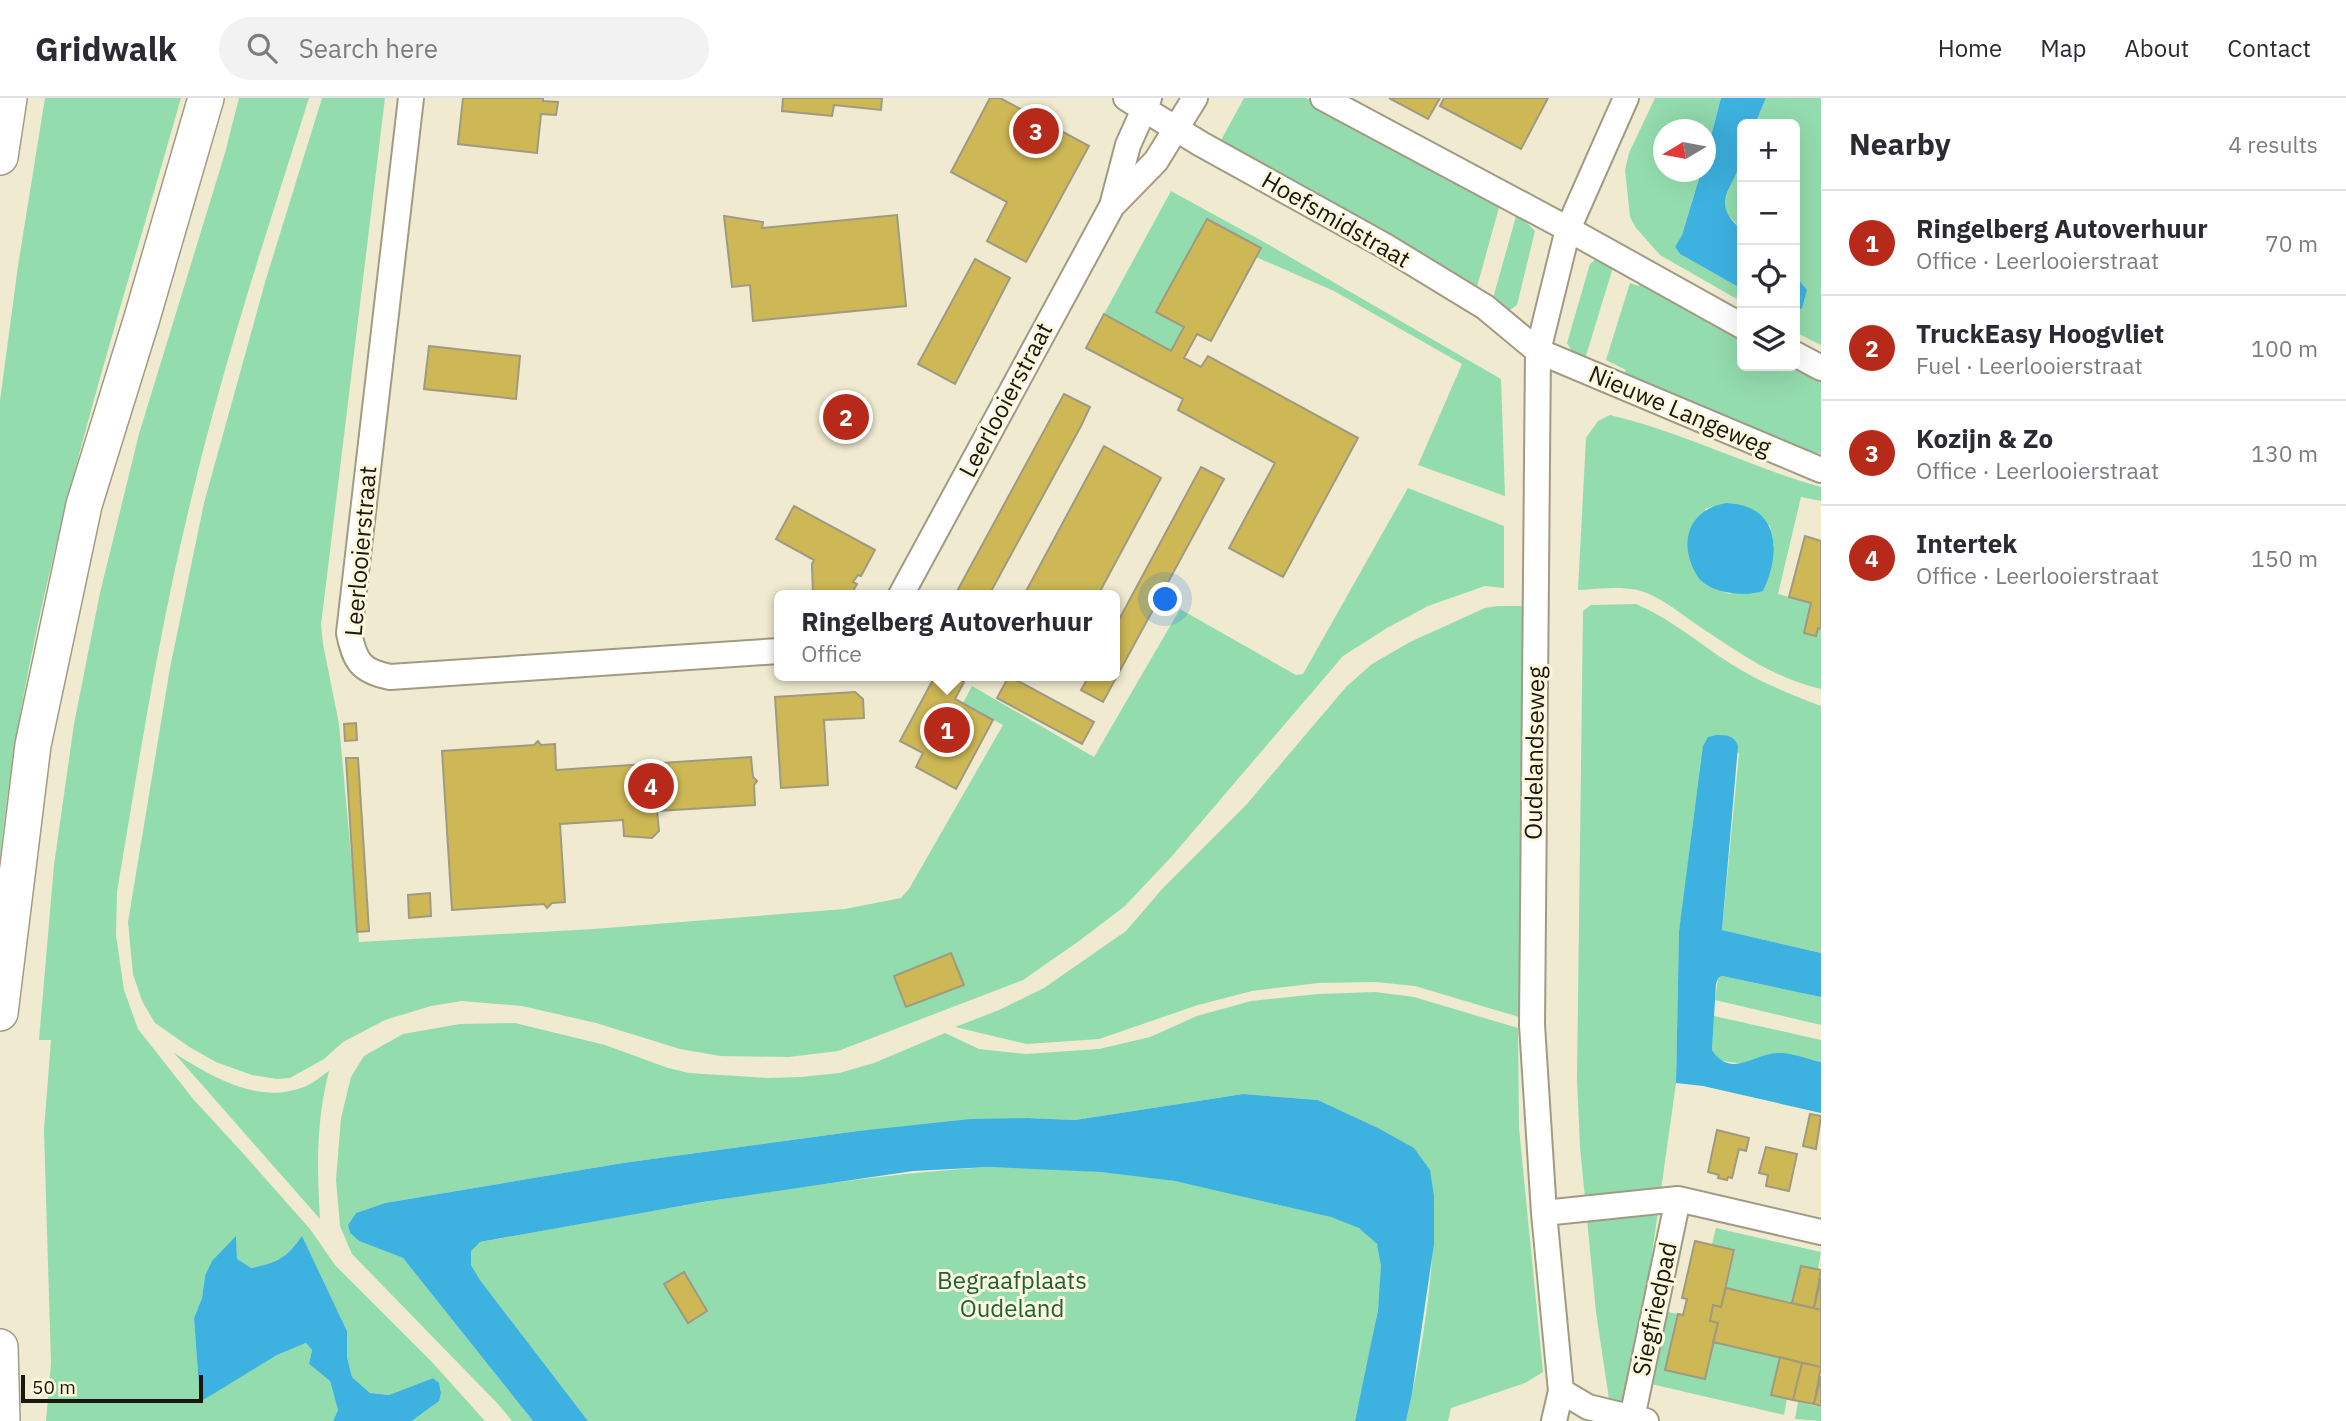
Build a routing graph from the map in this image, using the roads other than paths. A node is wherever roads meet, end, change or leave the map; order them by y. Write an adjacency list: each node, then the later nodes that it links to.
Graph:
1 (9, 98): 9 (highway)
2 (206, 98): 19 (highway)
3 (411, 98): 18 (street, Leerlooierstraat)
4 (1195, 98): 8 (street, Leerlooierstraat)
5 (1323, 98): 11 (street)
6 (1626, 98): 11 (street, Oudelandseweg)
7 (1139, 102): 8 (street, Hoefsmidstraat); 10 (street, Leerlooierstraat)
8 (1176, 129): 10 (street, Leerlooierstraat); 13 (street, Hoefsmidstraat)
9 (0, 157)
10 (1112, 206): 17 (street, Leerlooierstraat)
11 (1568, 229): 12 (street); 13 (street, Oudelandseweg)
12 (1737, 323)
13 (1538, 351): 16 (street, Nieuwe Langeweg); 21 (street, Oudelandseweg)
14 (1800, 357): 15 (street)
15 (1821, 368)
16 (1821, 470)
17 (904, 590)
18 (774, 651)
19 (0, 1013)
20 (1678, 1199): 21 (street); 22 (street); 25 (street, Siegfriedpad)
21 (1544, 1213): 24 (street, Oudelandseweg)
22 (1821, 1232)
23 (0, 1347): 26 (highway)
24 (1561, 1391): 25 (street); 27 (street, Oudelandseweg)
25 (1639, 1419)
26 (2, 1421)
27 (1554, 1421)

